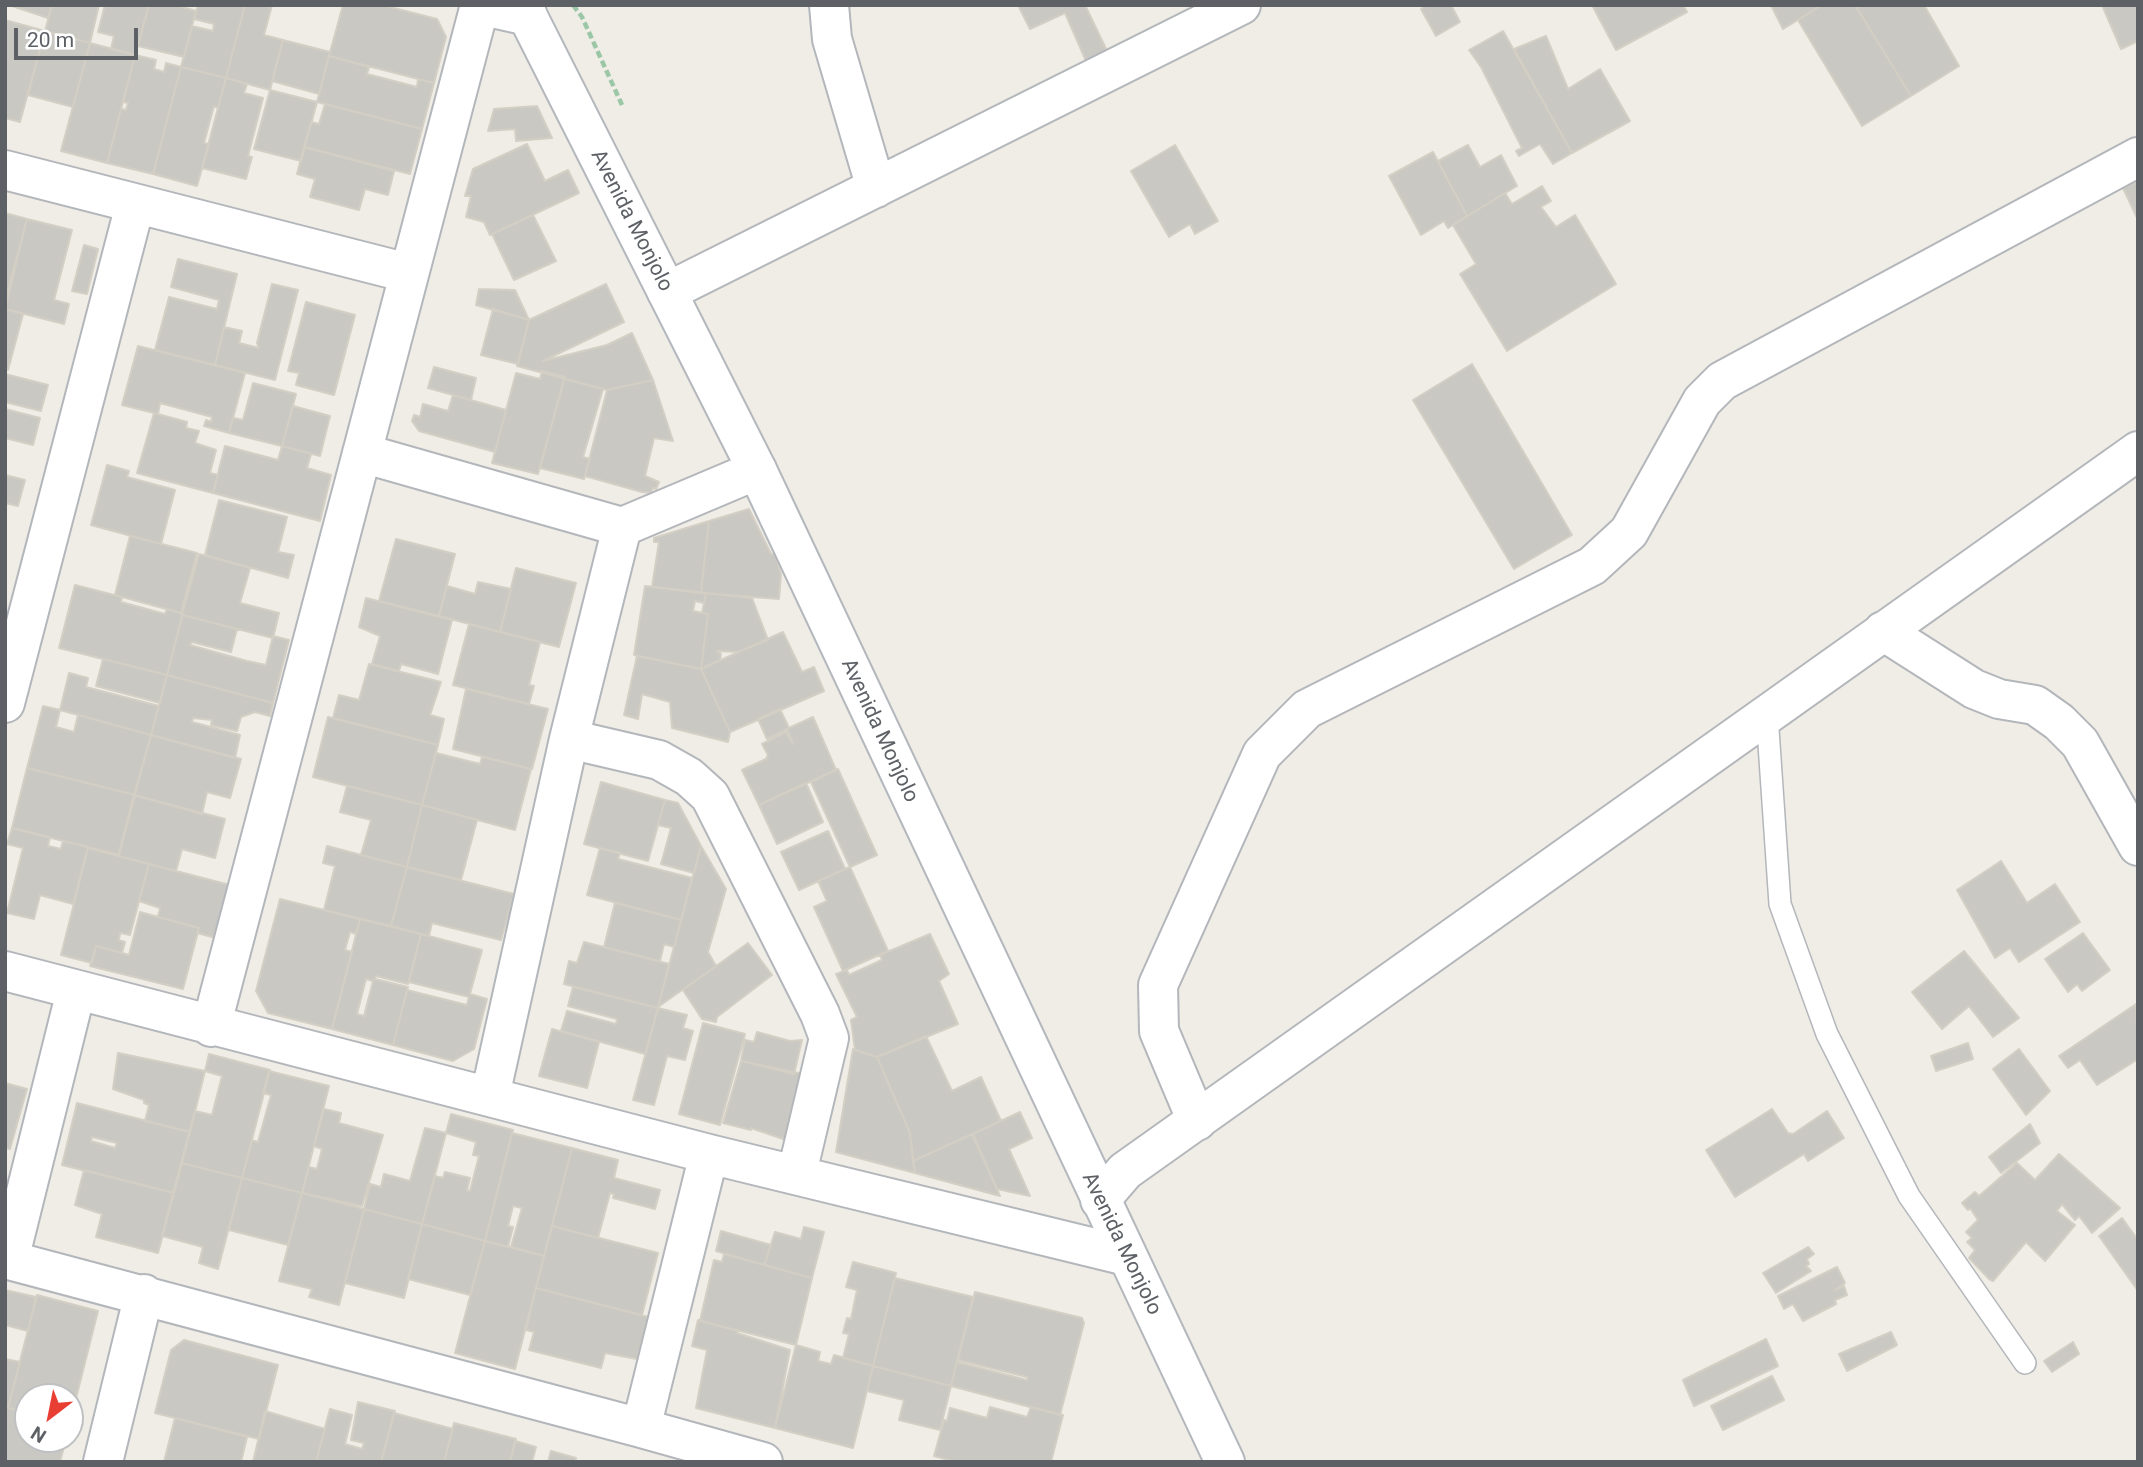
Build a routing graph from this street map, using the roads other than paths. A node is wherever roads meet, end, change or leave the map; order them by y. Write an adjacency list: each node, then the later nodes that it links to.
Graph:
1 (480, 5): 4 (street); 9 (street)
2 (829, 5): 7 (street)
3 (1241, 5): 7 (street)
4 (525, 11): 10 (street, Avenida Monjolo)
5 (2138, 157): 24 (street)
6 (5, 170): 8 (street)
7 (876, 188): 10 (street)
8 (135, 205): 9 (street); 16 (street)
9 (408, 273): 12 (street)
10 (667, 292): 13 (street, Avenida Monjolo)
11 (2138, 451): 15 (street)
12 (362, 453): 14 (street); 22 (street)
13 (757, 470): 14 (street); 27 (street, Avenida Monjolo)
14 (622, 527): 18 (street)
15 (1882, 632): 17 (street); 19 (street)
16 (5, 704)
17 (1767, 715): 24 (street); 31 (lane)
18 (569, 739): 23 (street); 26 (street)
19 (2138, 846)
20 (5, 971): 21 (street)
21 (75, 991): 22 (street); 29 (street)
22 (211, 1027): 23 (street)
23 (490, 1096): 25 (street)
24 (1197, 1121): 27 (street)
25 (709, 1154): 26 (street); 32 (street)
26 (797, 1173): 28 (street)
27 (1100, 1200): 28 (street, Avenida Monjolo)
28 (1127, 1256): 35 (street, Avenida Monjolo)
29 (7, 1259): 30 (street)
30 (144, 1294): 32 (street); 33 (street)
31 (2025, 1363)
32 (641, 1428): 34 (street)
33 (103, 1462)
34 (763, 1462)
35 (1225, 1462)

